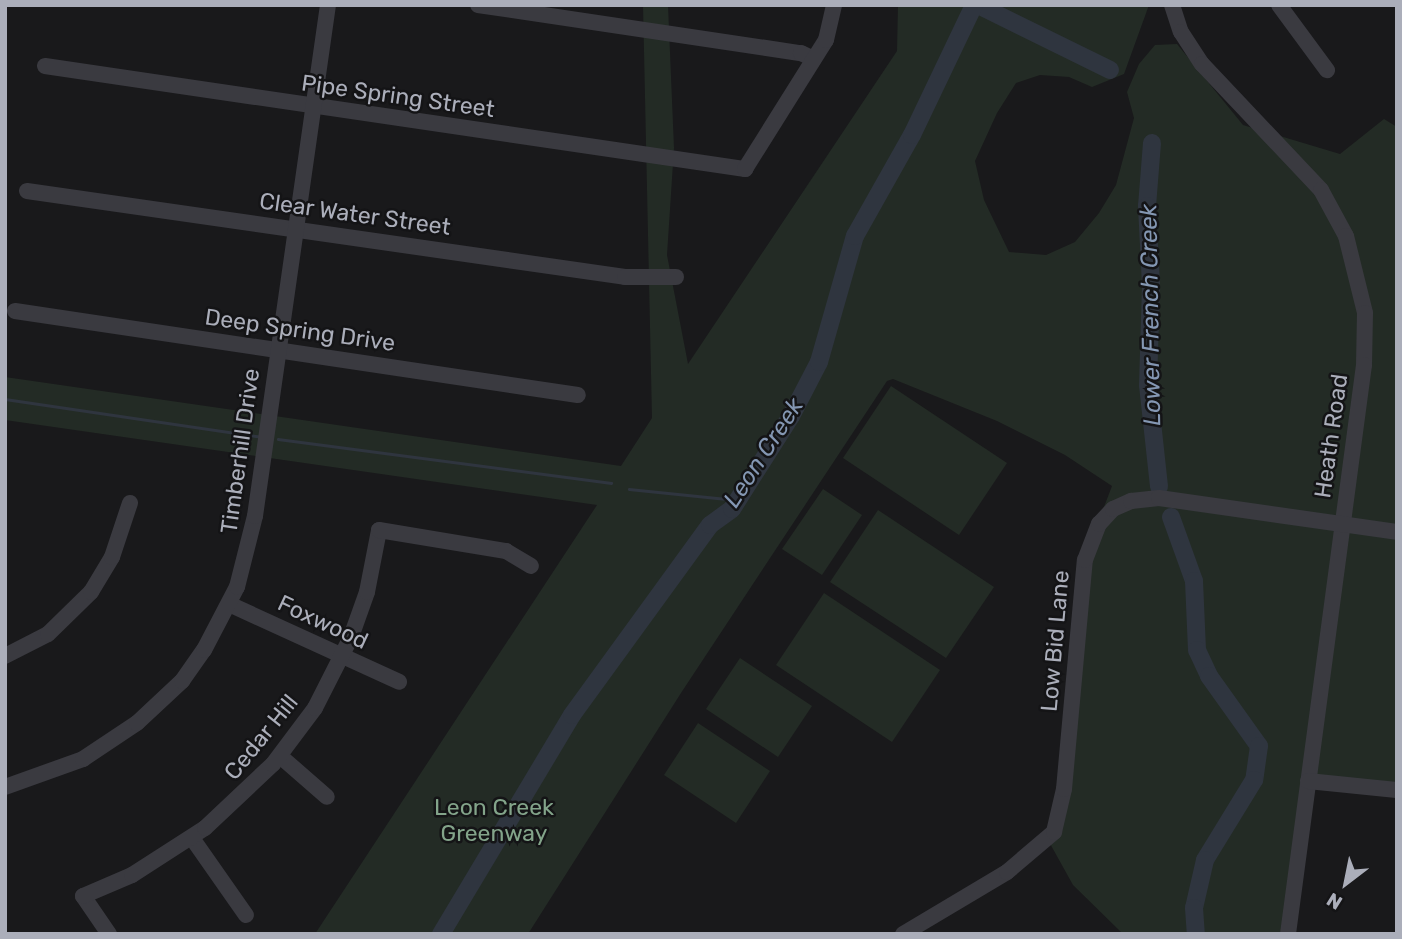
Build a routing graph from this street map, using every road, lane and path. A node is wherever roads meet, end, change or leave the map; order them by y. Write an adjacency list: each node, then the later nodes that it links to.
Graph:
1 (328, 5): 9 (street, Timberhill Drive)
2 (478, 5): 6 (street)
3 (834, 5): 6 (street)
4 (1172, 5): 17 (street, Heath Road)
5 (1279, 5): 8 (street)
6 (814, 60): 9 (street, Pipe Spring Street)
7 (45, 66): 9 (street, Pipe Spring Street)
8 (1328, 70)
9 (314, 107): 11 (street, Timberhill Drive)
10 (27, 191): 11 (street, Clear Water Street)
11 (295, 229): 12 (street, Clear Water Street); 14 (street, Timberhill Drive)
12 (676, 276)
13 (15, 311): 14 (street, Deep Spring Drive)
14 (278, 350): 15 (street, Deep Spring Drive); 20 (street, Timberhill Drive)
15 (578, 395)
16 (130, 503): 21 (street)
17 (1342, 524): 18 (street, Low Bid Lane); 25 (street, Heath Road); 32 (street, Low Bid Lane)
18 (1397, 532)
19 (531, 566): 22 (street, Cedar Hill)
20 (229, 604): 22 (street, Foxwood); 26 (street, Timberhill Drive)
21 (5, 656)
22 (343, 656): 23 (street, Foxwood); 24 (street, Cedar Hill)
23 (399, 682)
24 (280, 756): 28 (street); 29 (street, Cedar Hill)
25 (1308, 781): 27 (street); 33 (street, Heath Road)
26 (5, 787)
27 (1397, 790)
28 (327, 797)
29 (192, 838): 30 (street); 31 (street, Cedar Hill)
30 (246, 915)
31 (108, 934)
32 (902, 934)
33 (1288, 934)

